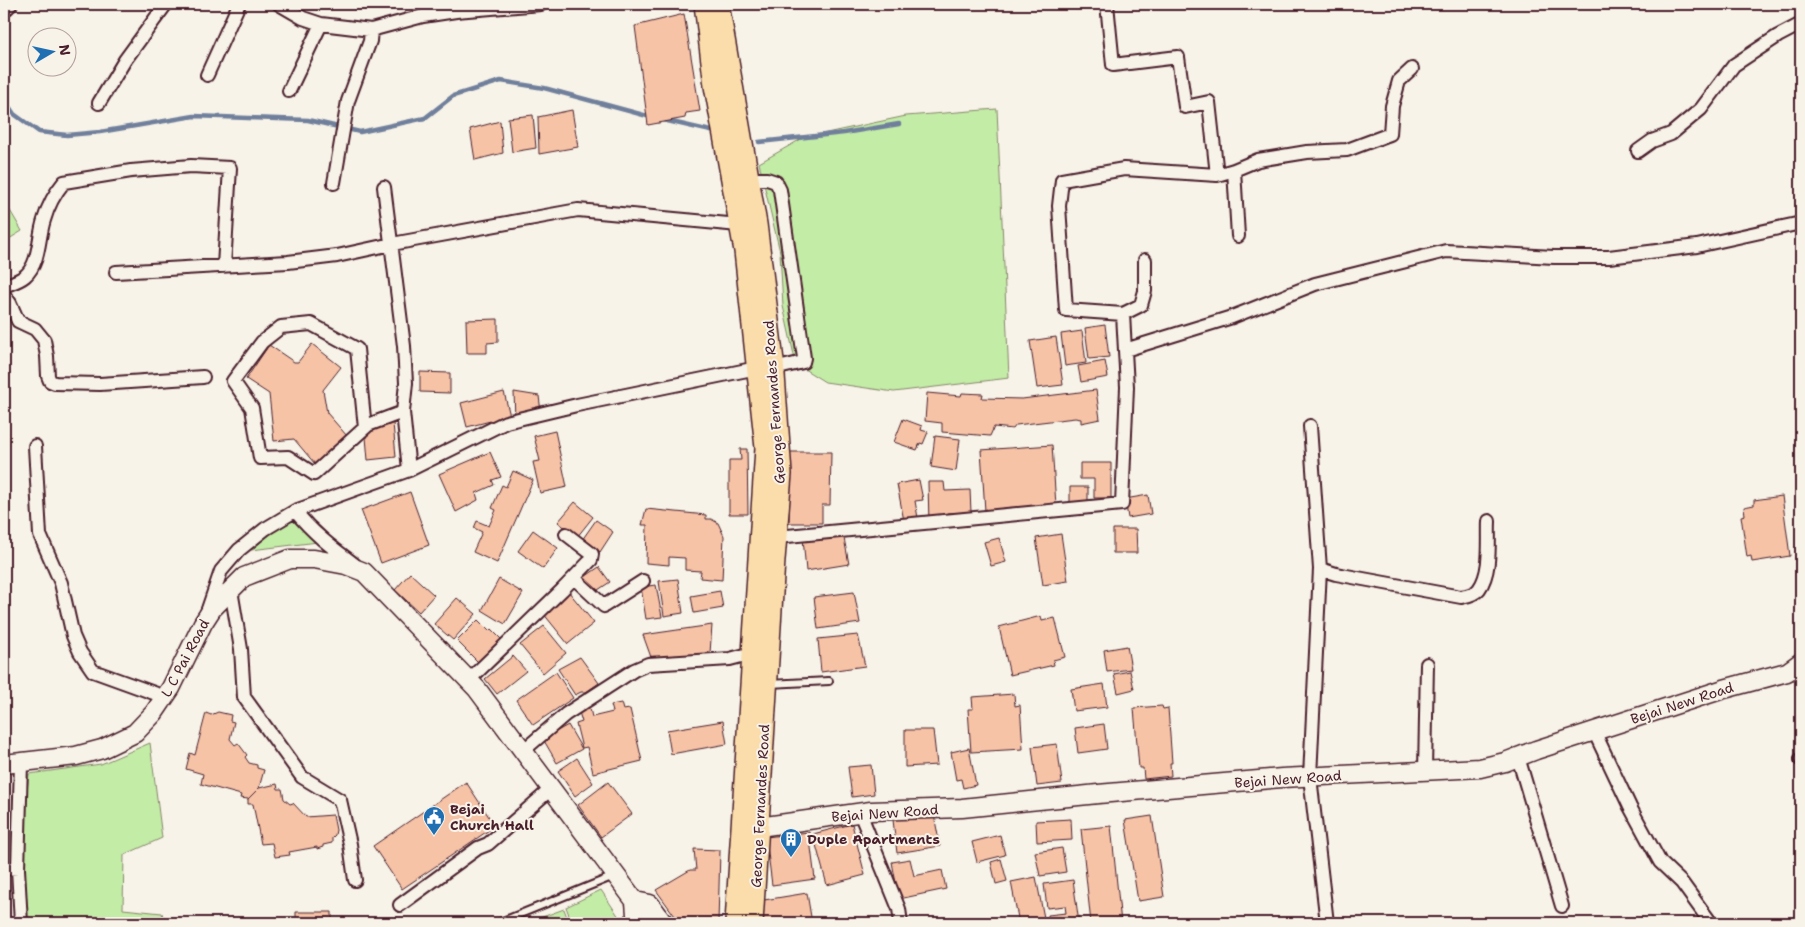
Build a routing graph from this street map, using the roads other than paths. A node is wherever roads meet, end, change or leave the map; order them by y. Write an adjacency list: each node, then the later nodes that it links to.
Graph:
1 (166, 4): 14 (street)
2 (239, 4): 12 (street)
3 (279, 4): 8 (street)
4 (542, 4): 10 (street)
5 (704, 4): 22 (main road, George Fernandes Road)
6 (719, 4): 18 (main road, George Fernandes Road)
7 (1107, 4): 17 (street)
8 (321, 24): 10 (street); 13 (street)
9 (1801, 24): 15 (street)
10 (371, 30): 19 (street)
11 (1412, 70): 16 (street)
12 (207, 75)
13 (288, 91)
14 (99, 103)
15 (1638, 151)
16 (1234, 170): 17 (street); 23 (street)
17 (1218, 175): 30 (street)
18 (749, 179): 32 (main road, George Fernandes Road); 32 (street)
19 (334, 184)
20 (384, 187): 24 (street)
21 (1801, 223): 31 (street)
22 (739, 225): 24 (street); 32 (main road, George Fernandes Road)
23 (1238, 236)
24 (392, 244): 26 (street); 34 (street)
25 (1145, 260): 30 (street)
26 (224, 266): 27 (street); 28 (street)
27 (116, 272)
28 (4, 286)
29 (4, 295): 33 (street)
30 (1123, 314): 31 (street)
31 (1125, 350): 42 (street)
32 (766, 368): 38 (street); 42 (main road, George Fernandes Road); 49 (main road, George Fernandes Road)
33 (203, 377)
34 (403, 412): 36 (street); 38 (street)
35 (1310, 426): 43 (street)
36 (365, 428): 36 (street)
37 (35, 446): 55 (street)
38 (409, 470): 39 (street)
39 (295, 511): 44 (street); 48 (street)
40 (1489, 521): 43 (street)
41 (566, 534): 45 (street)
42 (777, 537): 54 (main road, George Fernandes Road)
43 (1320, 569): 61 (street)
44 (364, 572): 47 (street, L C Pai Road); 52 (street)
45 (574, 578): 46 (street); 52 (street)
46 (643, 581)
47 (231, 590): 48 (street, L C Pai Road); 68 (street)
48 (203, 623): 55 (street, L C Pai Road)
49 (753, 653): 57 (street); 64 (main road, George Fernandes Road)
50 (1801, 662): 56 (street, Bejai New Road)
51 (1427, 664): 60 (street)
52 (469, 680): 57 (street)
53 (830, 681): 54 (lane)
54 (767, 684): 64 (main road, George Fernandes Road)
55 (165, 697): 59 (street, L C Pai Road)
56 (1594, 731): 58 (street, Bejai New Road); 80 (street)
57 (524, 750): 62 (street)
58 (1518, 757): 60 (street, Bejai New Road); 71 (street)
59 (12, 763): 66 (street)
60 (1425, 771): 61 (street, Bejai New Road)
61 (1310, 777): 63 (street, Bejai New Road); 79 (street)
62 (552, 788): 67 (street); 70 (street)
63 (860, 813): 64 (street, Bejai New Road); 78 (street)
64 (750, 827): 76 (main road, George Fernandes Road); 77 (main road, George Fernandes Road)
65 (4, 868): 66 (street)
66 (18, 869): 72 (street)
67 (616, 875): 69 (street); 73 (lane)
68 (355, 880)
69 (635, 901): 74 (street); 75 (street)
70 (400, 905)
71 (1562, 906)
72 (21, 923)
73 (498, 923)
74 (642, 923)
75 (664, 923)
76 (734, 923)
77 (753, 923)
78 (901, 923)
79 (1327, 923)
80 (1711, 923)

